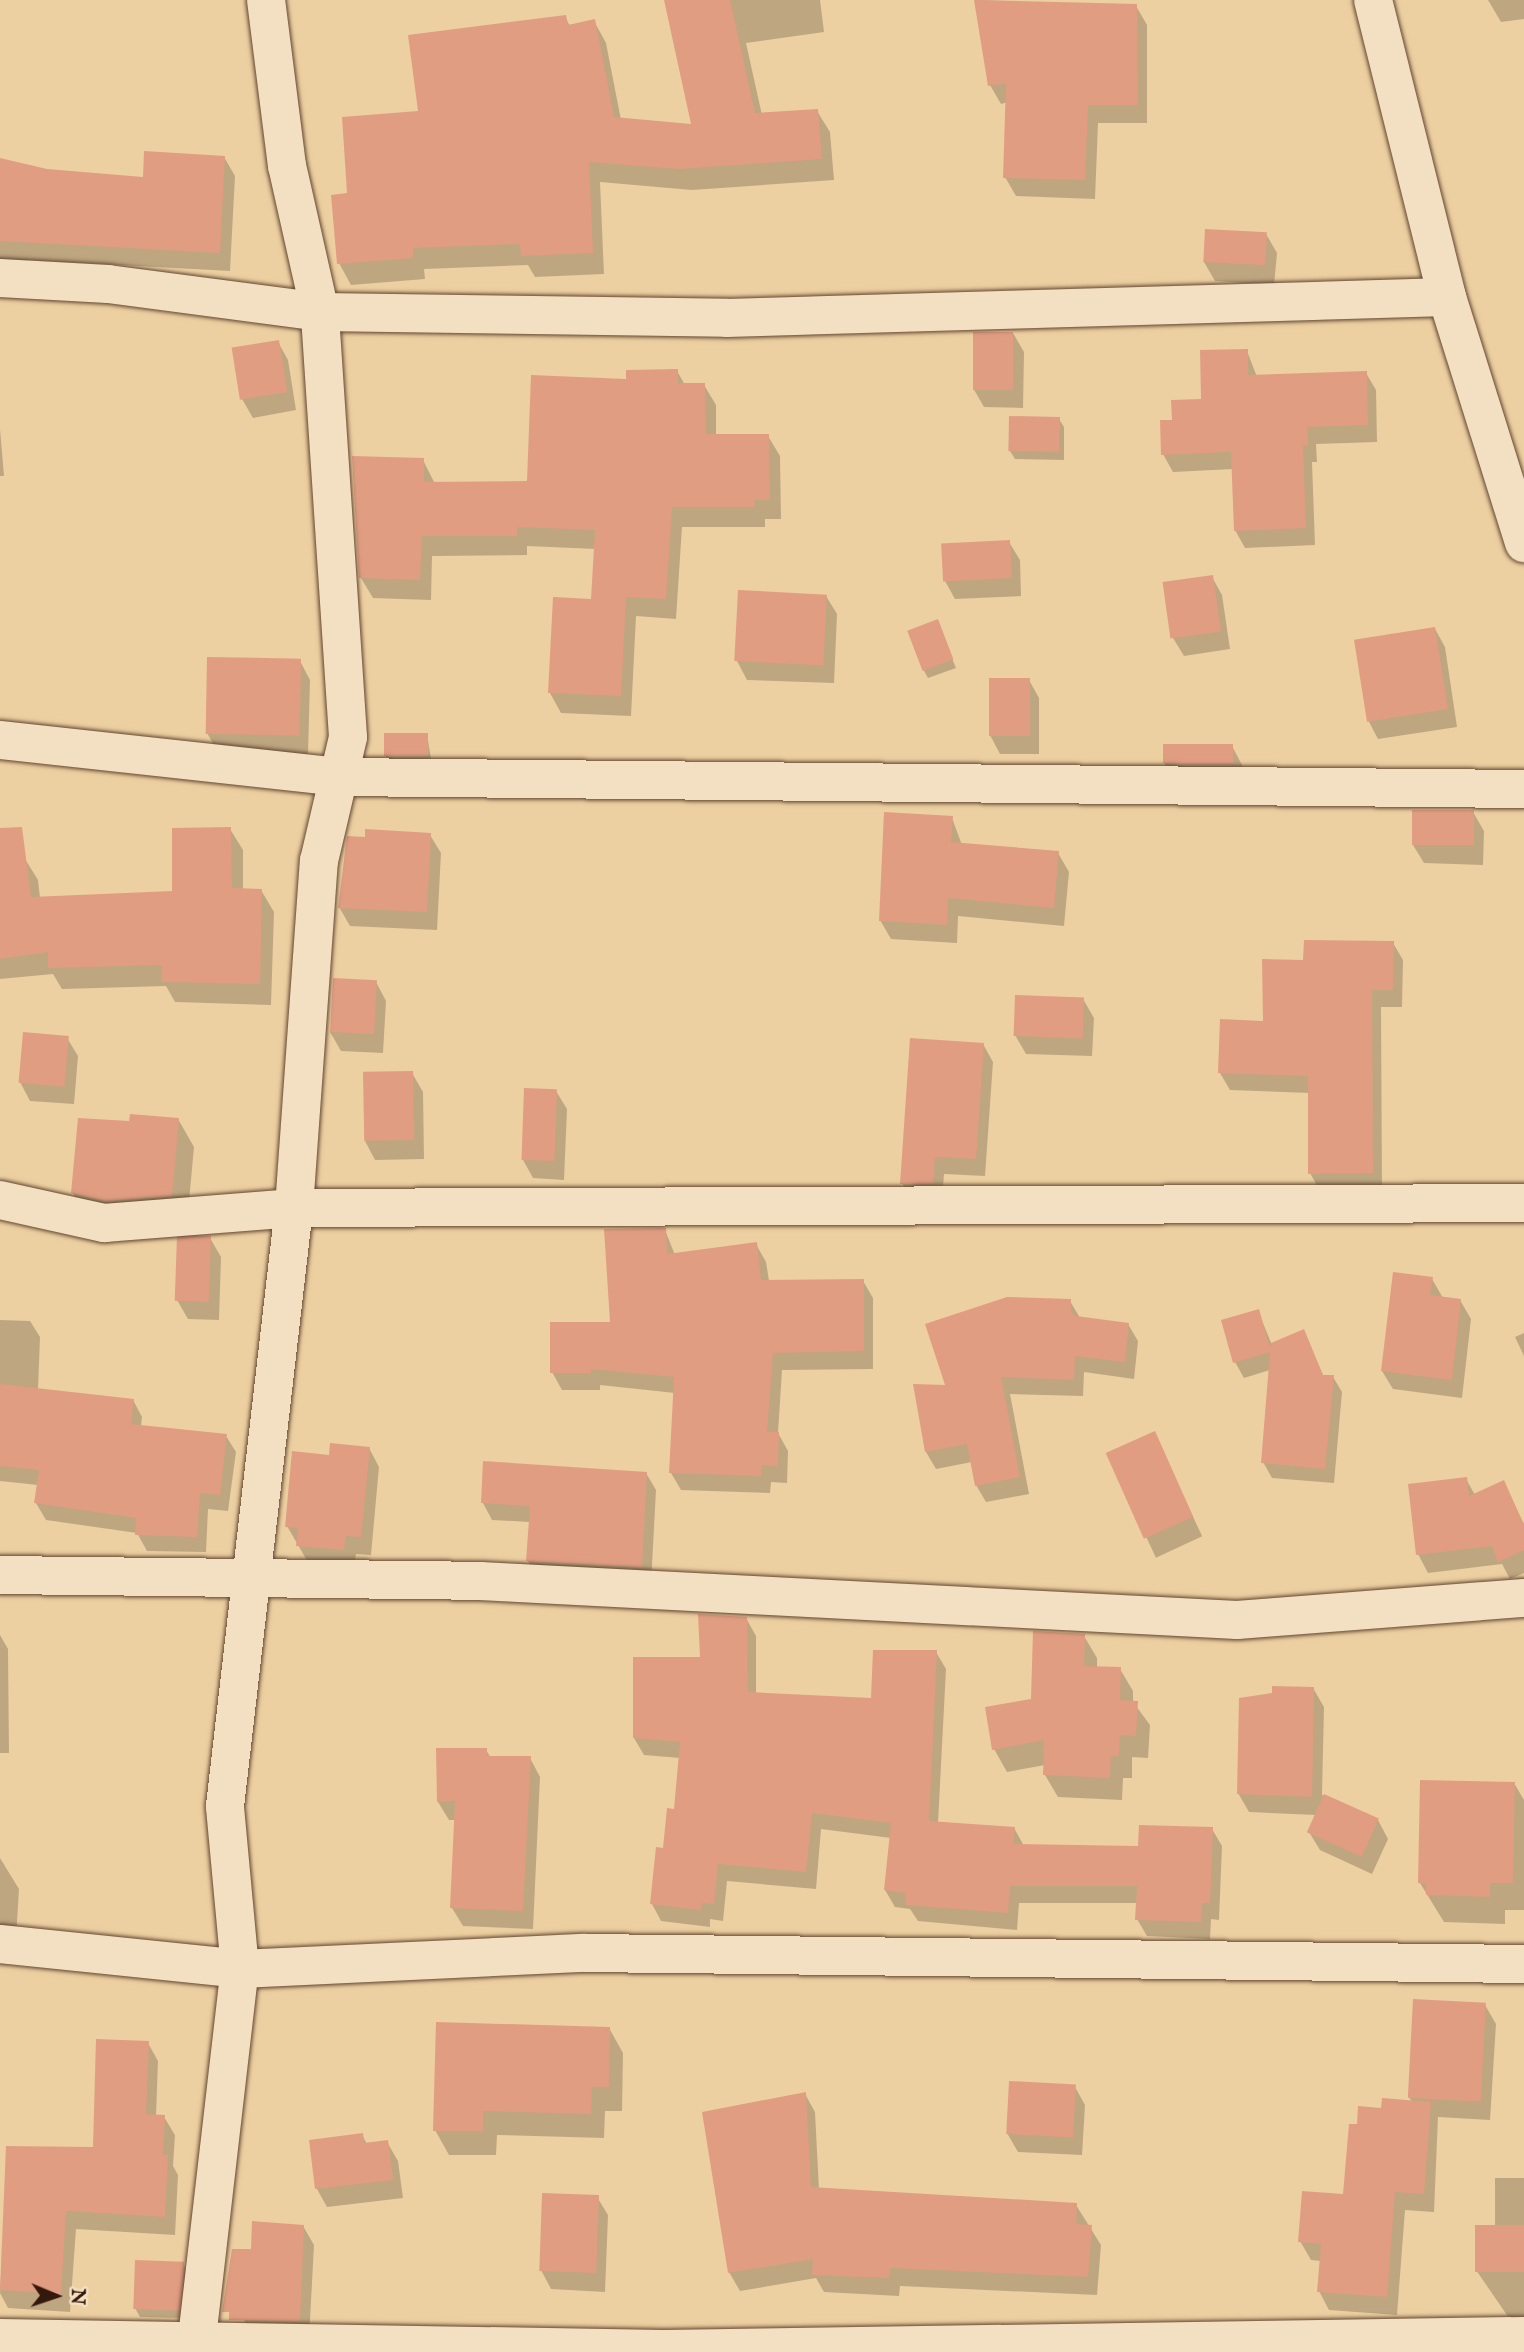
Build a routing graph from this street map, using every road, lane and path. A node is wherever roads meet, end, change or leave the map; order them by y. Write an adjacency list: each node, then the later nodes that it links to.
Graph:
1 (266, 0): 5 (street)
2 (1373, 0): 4 (street)
3 (0, 278): 5 (street)
4 (1447, 297): 5 (street); 6 (street)
5 (320, 312): 8 (street)
6 (1524, 543)
7 (0, 740): 8 (street)
8 (338, 777): 9 (street); 12 (street)
9 (1524, 789)
10 (0, 1200): 12 (street)
11 (1524, 1203): 12 (street)
12 (294, 1208): 14 (street)
13 (0, 1575): 14 (street)
14 (251, 1579): 15 (street); 18 (street)
15 (1524, 1598)
16 (0, 1944): 18 (street)
17 (1524, 1964): 18 (street)
18 (240, 1969): 21 (street)
19 (1524, 2336): 21 (street)
20 (0, 2337): 21 (street)
21 (197, 2338)

